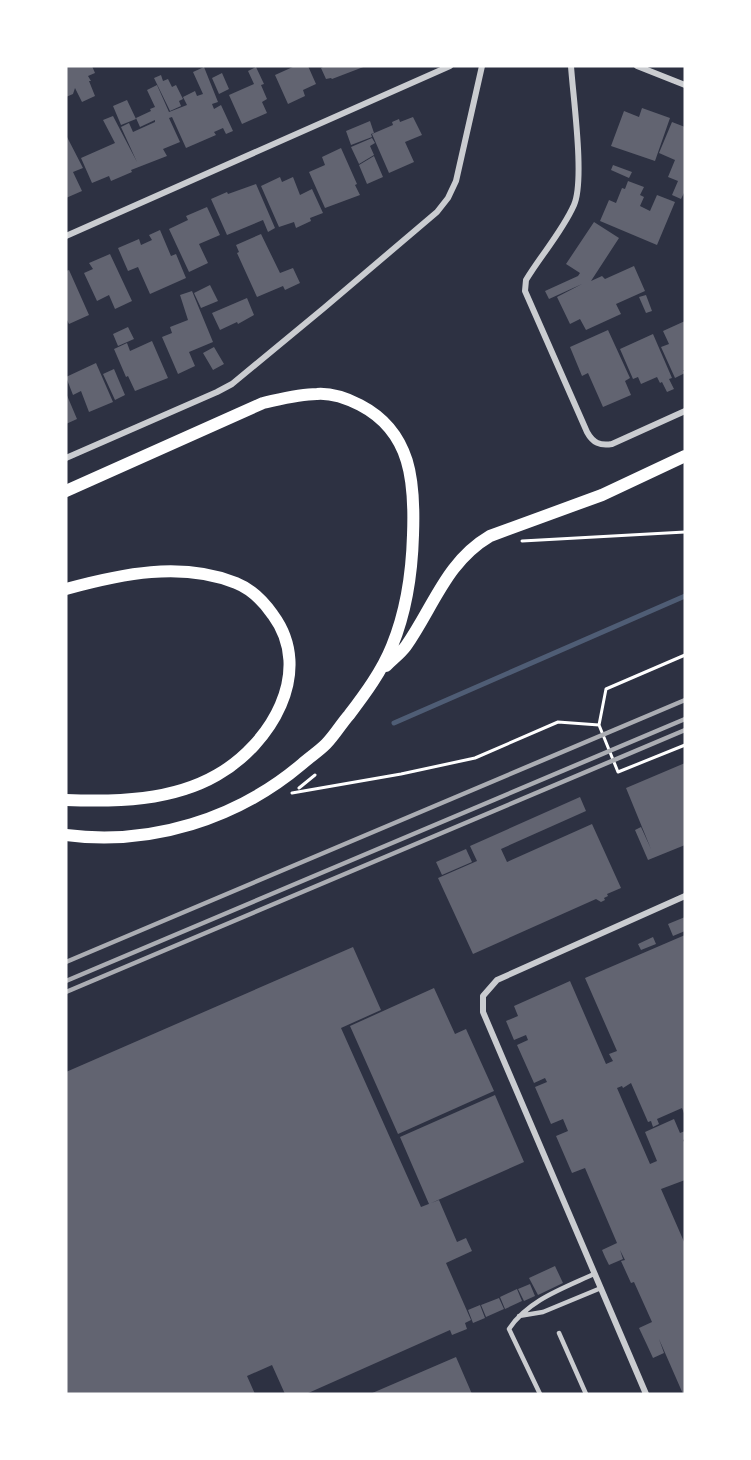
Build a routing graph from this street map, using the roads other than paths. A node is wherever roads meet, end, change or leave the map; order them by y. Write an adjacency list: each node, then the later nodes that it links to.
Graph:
1 (450, 66): 6 (street)
2 (482, 66): 9 (street)
3 (571, 66): 7 (street)
4 (638, 66): 5 (street)
5 (685, 85)
6 (66, 236)
7 (685, 411)
8 (685, 456): 12 (main road)
9 (66, 458)
10 (66, 491): 12 (main road)
11 (66, 589): 13 (main road)
12 (375, 676): 14 (main road)
13 (66, 800)
14 (66, 835)
15 (685, 896): 16 (street)
16 (594, 1274): 17 (street); 18 (lane)
17 (601, 1288): 18 (lane); 22 (street)
18 (517, 1317): 20 (lane)
19 (559, 1333): 21 (lane)
20 (540, 1394)
21 (586, 1394)
22 (646, 1394)

